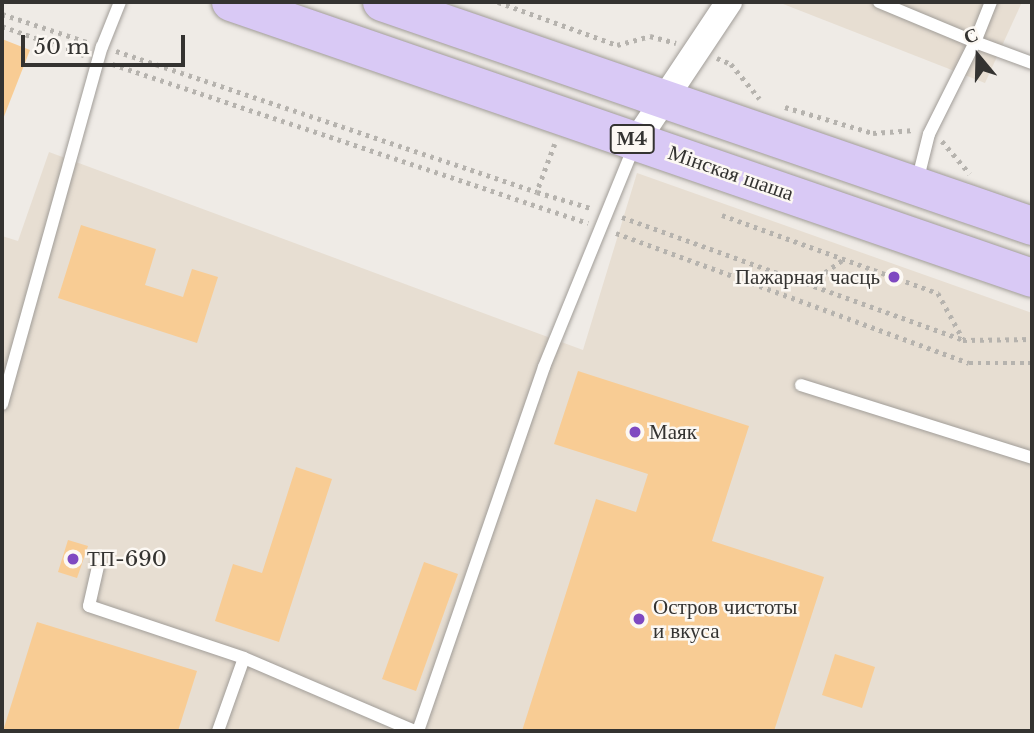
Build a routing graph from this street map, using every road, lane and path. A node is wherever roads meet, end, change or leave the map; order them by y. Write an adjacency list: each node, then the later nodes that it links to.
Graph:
1 (120, 2): 12 (lane)
2 (231, 2): 16 (main road, Мінская шаша / М4)
3 (382, 2): 14 (main road, М4)
4 (498, 2): 11 (path)
5 (729, 2): 11 (street)
6 (879, 2): 10 (lane)
7 (991, 2): 10 (lane)
8 (2, 13): 12 (path)
9 (2, 26): 12 (path)
10 (975, 42): 13 (lane); 15 (lane)
11 (699, 50): 14 (street); 15 (path)
12 (101, 53): 20 (path); 23 (path); 32 (lane)
13 (1032, 62)
14 (665, 96): 16 (street); 19 (main road, М4)
15 (929, 134): 18 (path); 19 (lane)
16 (637, 140): 21 (lane); 26 (main road, Мінская шаша / М4)
17 (555, 143): 20 (path)
18 (974, 178)
19 (916, 186): 24 (main road, М4)
20 (537, 191): 21 (path)
21 (604, 212): 23 (lane); 27 (path)
22 (722, 215): 25 (path)
23 (598, 226): 30 (path); 37 (lane)
24 (1032, 226)
25 (844, 259): 27 (path); 29 (path)
26 (1032, 278)
27 (811, 283): 29 (path)
28 (1032, 339): 29 (path)
29 (964, 340)
30 (1032, 363)
31 (801, 385): 33 (lane)
32 (2, 404)
33 (1032, 458)
34 (99, 562): 35 (lane)
35 (244, 658): 36 (lane); 37 (lane)
36 (218, 731)
37 (416, 731)

